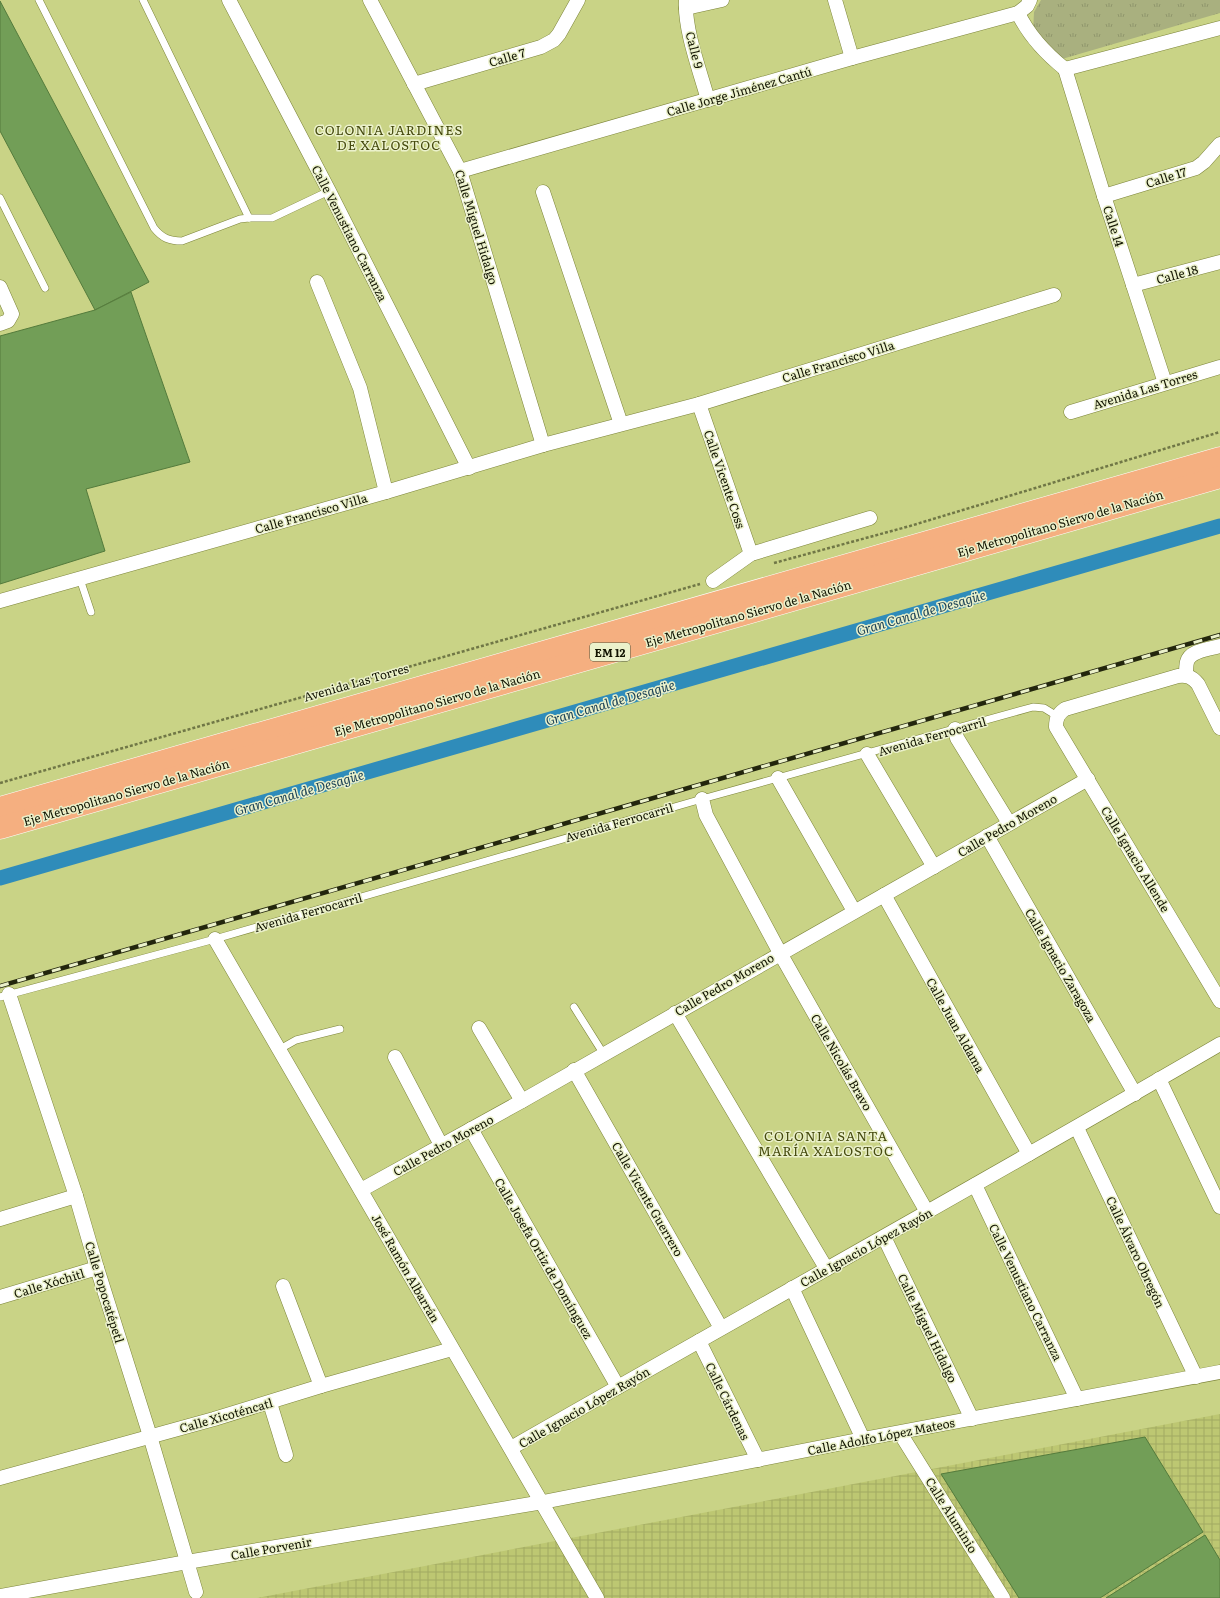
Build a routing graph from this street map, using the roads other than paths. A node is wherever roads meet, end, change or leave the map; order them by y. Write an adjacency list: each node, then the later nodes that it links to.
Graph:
1 (39, 0): 22 (lane)
2 (143, 0): 22 (lane)
3 (229, 0): 18 (street, Calle Venustiano Carranza)
4 (370, 0): 14 (street, Calle Miguel Hidalgo)
5 (578, 0): 14 (street, Calle 7)
6 (722, 0): 9 (street)
7 (835, 0): 12 (street)
8 (1030, 0): 10 (street)
9 (686, 4): 15 (street, Calle 9)
10 (1018, 13): 12 (street, Calle Jorge Jiménez Cantú); 13 (street)
11 (1220, 28): 13 (street)
12 (852, 58): 15 (street, Calle Jorge Jiménez Cantú)
13 (1065, 69): 20 (street, Calle 14)
14 (414, 84): 17 (street, Calle Miguel Hidalgo)
15 (708, 100): 17 (street, Calle Jorge Jiménez Cantú)
16 (1220, 144): 20 (street, Calle 17)
17 (460, 171): 35 (street, Calle Miguel Hidalgo)
18 (329, 191): 22 (lane); 37 (street, Calle Venustiano Carranza)
19 (543, 192): 34 (street)
20 (1104, 196): 25 (street, Calle 14)
21 (0, 198): 27 (lane)
22 (249, 218)
23 (1220, 262): 25 (street, Calle 18)
24 (317, 282): 39 (street)
25 (1133, 285): 31 (street, Calle 14)
26 (0, 287): 29 (street)
27 (45, 288)
28 (1054, 295): 32 (street, Calle Francisco Villa)
29 (5, 321)
30 (1220, 367): 31 (street, Avenida Las Torres)
31 (1165, 383): 33 (street, Avenida Las Torres)
32 (699, 404): 34 (street, Calle Francisco Villa); 41 (street, Calle Vicente Coss)
33 (1071, 412)
34 (621, 424): 35 (street, Calle Francisco Villa)
35 (543, 445): 37 (street, Calle Francisco Villa)
36 (1220, 458): 55 (highway, Eje Metropolitano Siervo de la Nación / EM 12)
37 (469, 468): 39 (street, Calle Francisco Villa)
38 (1220, 478): 57 (highway, Eje Metropolitano Siervo de la Nación / EM 12)
39 (386, 492): 42 (street, Calle Francisco Villa)
40 (870, 518): 41 (street)
41 (751, 554): 43 (street)
42 (80, 579): 44 (street, Calle Francisco Villa); 45 (lane)
43 (712, 581)
44 (0, 601)
45 (91, 612)
46 (1220, 646): 47 (street)
47 (1186, 675): 48 (street); 49 (street)
48 (1057, 716): 50 (lane, Avenida Ferrocarril); 53 (street, Calle Ignacio Allende)
49 (1220, 728)
50 (955, 729): 51 (lane, Avenida Ferrocarril); 56 (street)
51 (867, 754): 52 (lane, Avenida Ferrocarril); 59 (street)
52 (778, 778): 54 (lane, Avenida Ferrocarril); 61 (street)
53 (1088, 779): 56 (street, Calle Pedro Moreno); 65 (street, Calle Ignacio Allende)
54 (702, 798): 62 (lane, Avenida Ferrocarril); 63 (street, Calle Nicolás Bravo)
55 (0, 808)
56 (1009, 823): 58 (street, Calle Pedro Moreno)
57 (0, 828)
58 (987, 836): 59 (street, Calle Pedro Moreno); 76 (street, Calle Ignacio Zaragoza)
59 (934, 867): 60 (street, Calle Pedro Moreno)
60 (884, 895): 61 (street, Calle Pedro Moreno); 81 (street, Calle Juan Aldama)
61 (854, 912): 63 (street, Calle Pedro Moreno)
62 (215, 939): 64 (lane, Avenida Ferrocarril); 71 (street, José Ramón Albarrán)
63 (780, 953): 67 (street, Calle Pedro Moreno); 86 (street, Calle Nicolás Bravo)
64 (5, 995): 84 (street, Calle Popocatépetl)
65 (1220, 1001)
66 (574, 1007): 72 (lane)
67 (675, 1013): 72 (street, Calle Pedro Moreno); 90 (street)
68 (479, 1028): 77 (street)
69 (340, 1029): 71 (lane)
70 (1220, 1044): 75 (street, Calle Ignacio López Rayón)
71 (280, 1049): 83 (street, José Ramón Albarrán)
72 (603, 1054): 74 (street, Calle Pedro Moreno)
73 (395, 1057): 80 (street)
74 (574, 1070): 77 (street, Calle Pedro Moreno); 94 (street, Calle Vicente Guerrero)
75 (1160, 1079): 76 (street, Calle Ignacio López Rayón); 85 (street)
76 (1135, 1094): 78 (street, Calle Ignacio López Rayón)
77 (522, 1101): 79 (street, Calle Pedro Moreno)
78 (1077, 1128): 81 (street, Calle Ignacio López Rayón); 98 (street, Calle Álvaro Obregón)
79 (471, 1129): 80 (street, Calle Pedro Moreno); 100 (street, Calle Josefa Ortiz de Domínguez)
80 (441, 1145): 83 (street, Calle Pedro Moreno)
81 (1029, 1154): 82 (street, Calle Ignacio López Rayón)
82 (975, 1184): 86 (street, Calle Ignacio López Rayón); 101 (street, Calle Venustiano Carranza)
83 (361, 1190): 96 (street, José Ramón Albarrán)
84 (76, 1196): 87 (street); 89 (street, Calle Popocatépetl)
85 (1220, 1207)
86 (927, 1212): 88 (street, Calle Ignacio López Rayón)
87 (0, 1219)
88 (884, 1237): 90 (street, Calle Ignacio López Rayón); 103 (street, Calle Miguel Hidalgo)
89 (97, 1268): 93 (street, Calle Xóchitl); 105 (street, Calle Popocatépetl)
90 (826, 1268): 92 (street, Calle Ignacio López Rayón)
91 (283, 1286): 99 (street)
92 (792, 1288): 94 (street, Calle Ignacio López Rayón); 106 (street)
93 (0, 1297)
94 (721, 1328): 95 (street, Calle Ignacio López Rayón)
95 (699, 1341): 100 (street, Calle Ignacio López Rayón); 109 (street, Calle Cárdenas)
96 (452, 1349): 99 (street, Calle Xicoténcatl); 107 (street, José Ramón Albarrán)
97 (1220, 1372): 98 (street, Calle Adolfo López Mateos)
98 (1196, 1377): 101 (street, Calle Adolfo López Mateos)
99 (321, 1386): 102 (street, Calle Xicoténcatl)
100 (618, 1387): 107 (street, Calle Ignacio López Rayón)
101 (1078, 1399): 103 (street, Calle Adolfo López Mateos)
102 (270, 1403): 105 (street, Calle Xicoténcatl); 108 (street)
103 (972, 1419): 104 (street, Calle Adolfo López Mateos)
104 (900, 1433): 106 (street, Calle Adolfo López Mateos); 116 (street, Calle Aluminio)
105 (150, 1436): 110 (street, Calle Xicoténcatl); 112 (street, Calle Popocatépetl)
106 (863, 1439): 109 (street, Calle Adolfo López Mateos)
107 (511, 1448): 111 (street, José Ramón Albarrán)
108 (286, 1455)
109 (758, 1460): 111 (street, Calle Adolfo López Mateos)
110 (0, 1478)
111 (543, 1502): 112 (street, Calle Porvenir); 115 (street, José Ramón Albarrán)
112 (187, 1562): 113 (street, Calle Popocatépetl); 114 (street, Calle Porvenir)
113 (196, 1592)
114 (0, 1596)
115 (597, 1598)
116 (1003, 1598)

